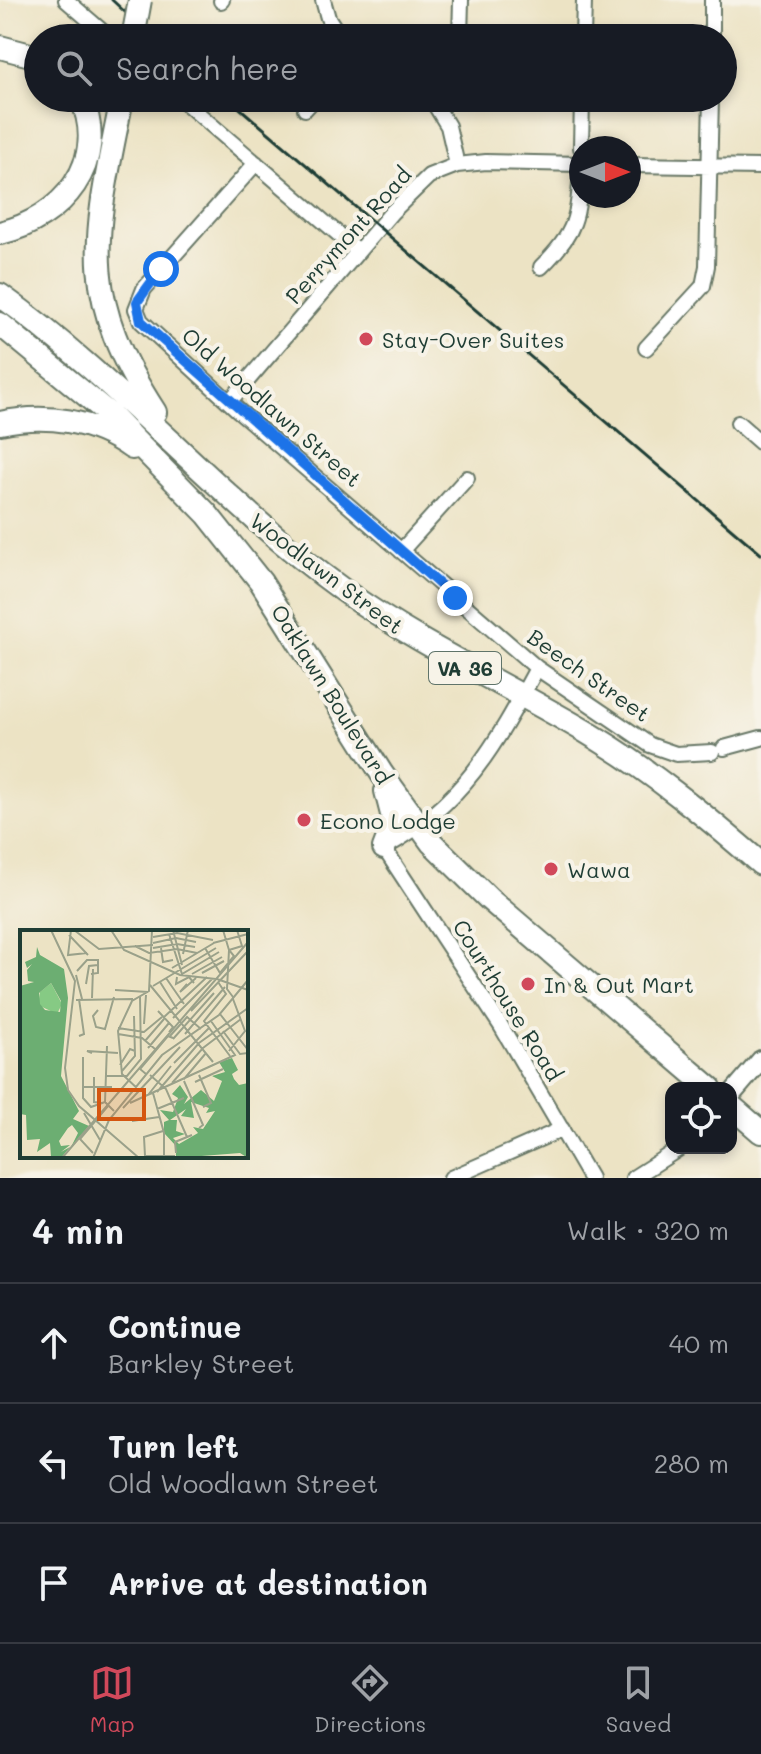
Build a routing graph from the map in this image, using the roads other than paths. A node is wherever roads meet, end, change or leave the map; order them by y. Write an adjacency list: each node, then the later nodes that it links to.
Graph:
1 (66, 0): 7 (street)
2 (140, 0): 8 (highway, bridge)
3 (323, 0): 9 (street)
4 (461, 0): 10 (street)
5 (584, 0): 11 (street)
6 (712, 0): 12 (street)
7 (94, 24)
8 (136, 24)
9 (332, 24)
10 (460, 24)
11 (583, 24)
12 (712, 24)
13 (0, 47): 14 (highway)
14 (24, 53)
15 (84, 112): 29 (highway)
16 (119, 112): 39 (highway)
17 (196, 112): 22 (street)
18 (440, 112): 23 (street)
19 (582, 112): 21 (street)
20 (711, 112): 26 (street)
21 (581, 136)
22 (256, 163): 30 (street); 35 (street, Old Woodlawn Street)
23 (457, 165): 25 (street, Perrymont Road); 30 (street, Perrymont Road)
24 (641, 165): 26 (street)
25 (569, 166)
26 (710, 166): 27 (street); 34 (street)
27 (761, 167)
28 (577, 208): 31 (street)
29 (0, 233)
30 (358, 251): 35 (street, Perrymont Road)
31 (541, 267)
32 (0, 295): 39 (highway, VA 36)
33 (0, 324): 41 (highway, Oaklawn Boulevard)
34 (646, 348)
35 (229, 402): 42 (street, Old Woodlawn Street)
36 (0, 423): 41 (highway)
37 (738, 423): 38 (street)
38 (761, 443)
39 (183, 452): 45 (highway, Woodlawn Street / VA 36)
40 (467, 478): 42 (street)
41 (179, 483): 47 (highway, Oaklawn Boulevard)
42 (401, 551): 43 (street, Old Woodlawn Street)
43 (455, 598): 44 (street, Beech Street)
44 (537, 668): 45 (street); 46 (street, Beech Street)
45 (521, 697): 48 (street); 50 (highway, Woodlawn Street / VA 36)
46 (761, 738)
47 (382, 774): 48 (highway, Oaklawn Boulevard); 49 (highway)
48 (419, 826): 49 (street); 52 (highway, Oaklawn Boulevard)
49 (384, 848): 55 (street, Courthouse Road)
50 (761, 864)
51 (761, 1060): 53 (main road)
52 (703, 1082)
53 (737, 1088)
54 (737, 1111): 56 (highway)
55 (562, 1129): 58 (street); 59 (street, Courthouse Road)
56 (761, 1132)
57 (671, 1154): 60 (street)
58 (451, 1178)
59 (590, 1178)
60 (633, 1178)

